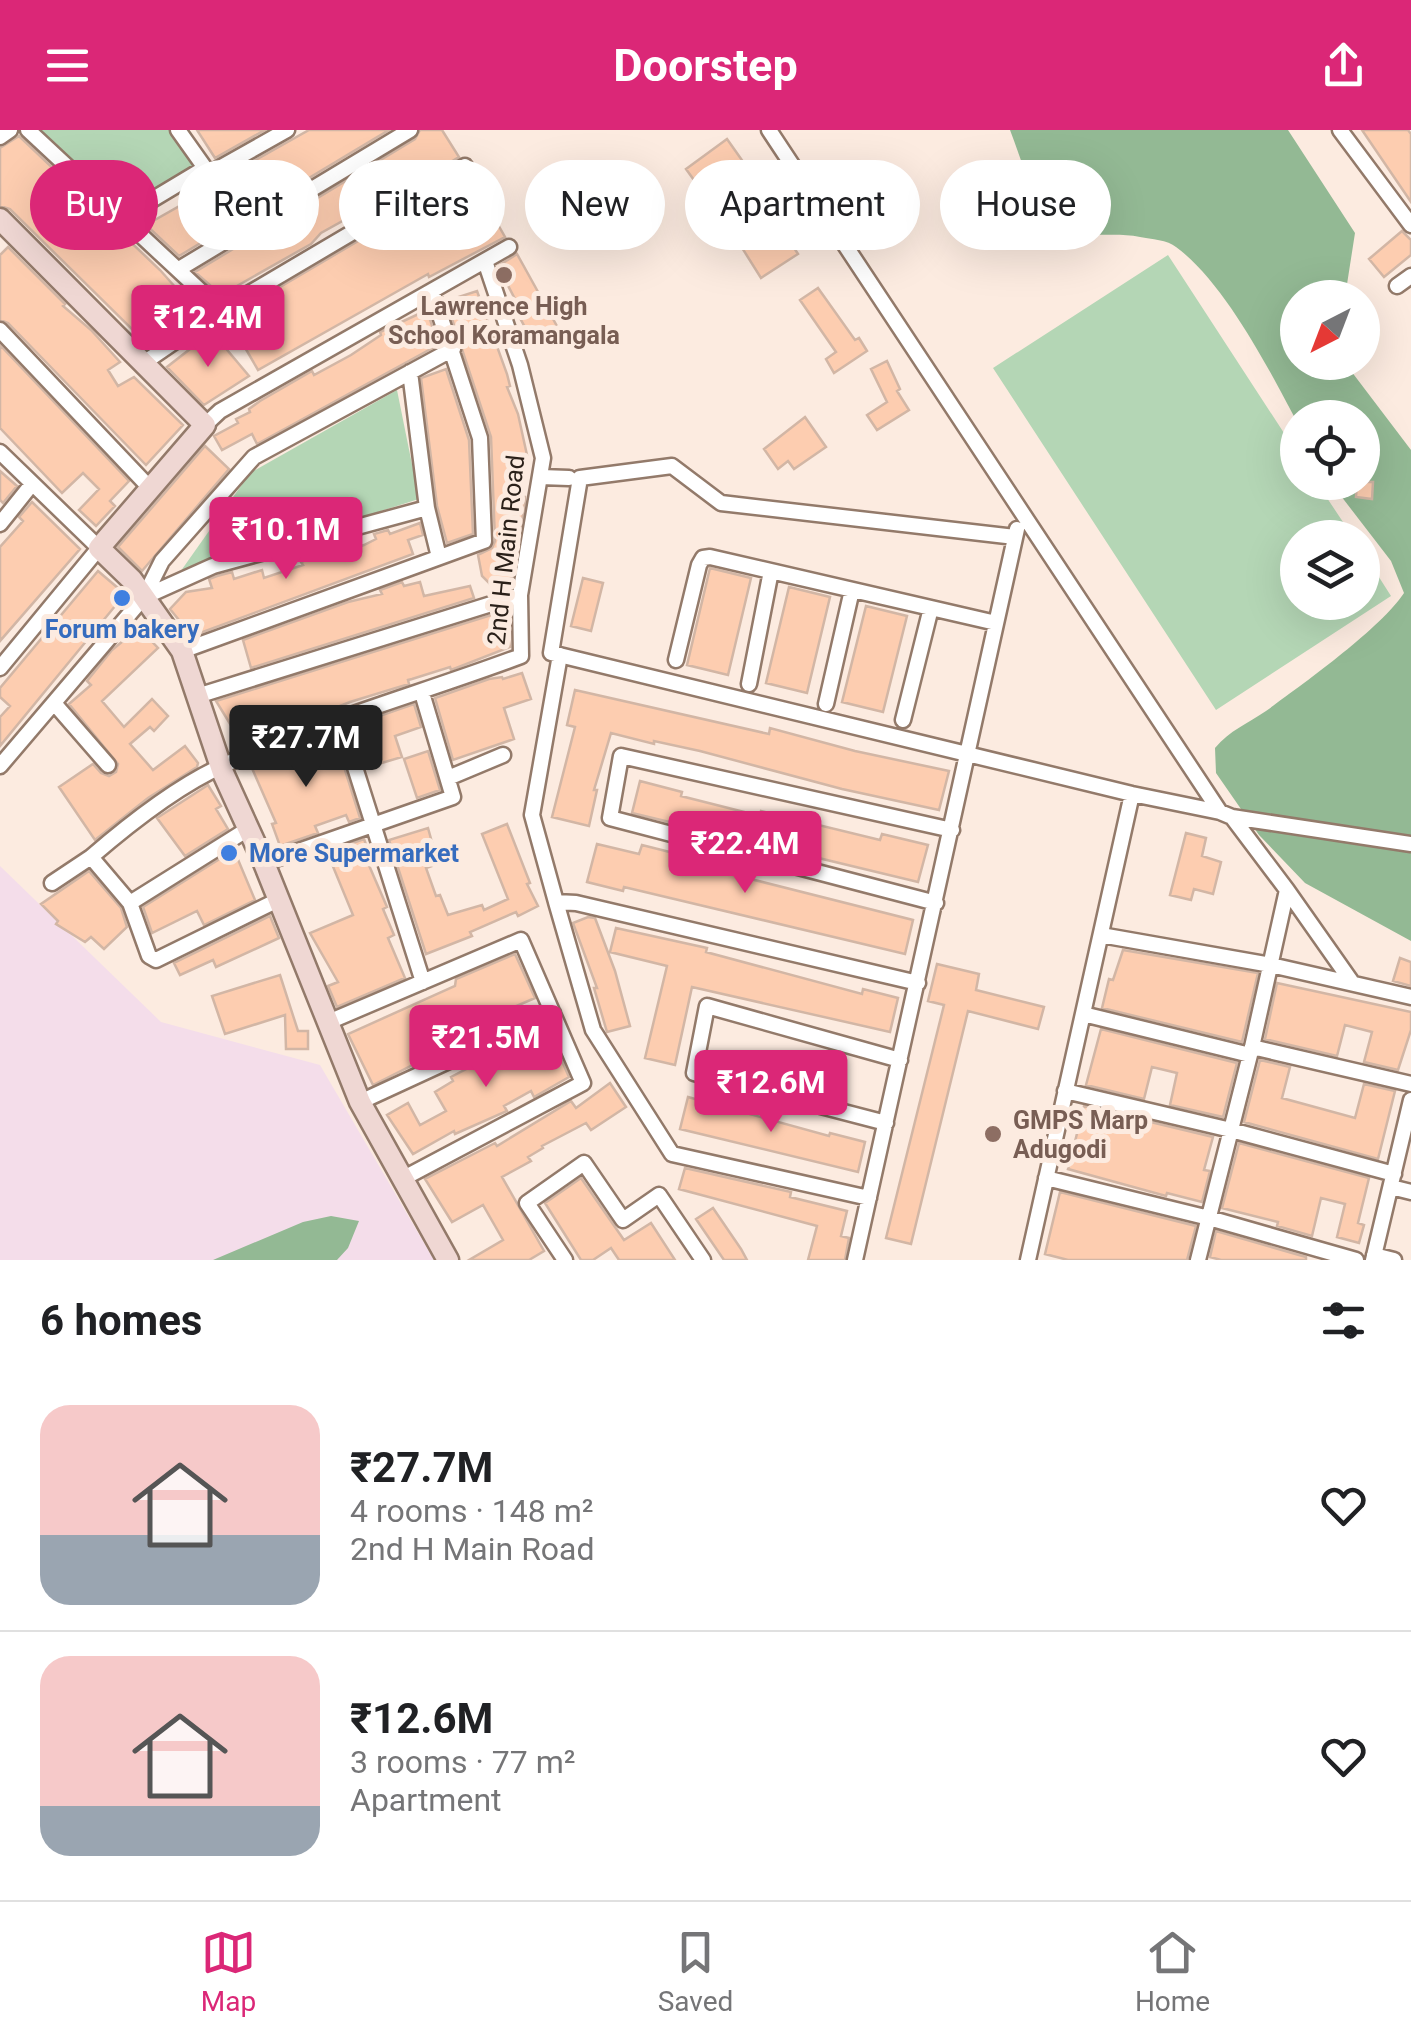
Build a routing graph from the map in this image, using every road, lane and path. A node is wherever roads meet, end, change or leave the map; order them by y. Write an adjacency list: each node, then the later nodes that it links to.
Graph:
1 (10, 130): 10 (street)
2 (28, 130): 11 (street)
3 (38, 130): 4 (street)
4 (178, 130)
5 (187, 130): 12 (street)
6 (410, 130): 20 (street)
7 (770, 130): 36 (street)
8 (1340, 130): 14 (street)
9 (285, 131): 13 (street)
10 (0, 138)
11 (61, 160)
12 (209, 160)
13 (234, 160)
14 (1411, 225)
15 (3, 227): 27 (street)
16 (339, 240): 24 (street)
17 (509, 247): 19 (street)
18 (158, 248): 20 (street)
19 (486, 260): 23 (street); 31 (street, 2nd H Main Road)
20 (180, 269): 24 (street)
21 (1411, 276): 22 (street)
22 (1398, 286)
23 (432, 291): 26 (street); 29 (street)
24 (222, 310): 27 (street)
25 (0, 330): 34 (street)
26 (453, 349): 28 (street); 40 (street)
27 (145, 362): 29 (street)
28 (410, 372): 35 (street); 44 (street)
29 (205, 426): 34 (street)
30 (0, 452): 33 (street)
31 (540, 477): 32 (street); 43 (street, 2nd H Main Road)
32 (569, 478)
33 (32, 484): 37 (street); 39 (street)
34 (148, 487): 39 (street)
35 (427, 508): 40 (street); 44 (street)
36 (1021, 510): 38 (street); 65 (street)
37 (0, 524)
38 (1015, 537): 46 (street); 48 (street)
39 (99, 548): 44 (street); 50 (street)
40 (439, 557): 47 (street)
41 (771, 571): 42 (street); 49 (street); 51 (street)
42 (852, 590): 45 (street); 55 (street)
43 (520, 595): 52 (street, 2nd H Main Road); 53 (street)
44 (144, 597): 47 (street); 54 (street)
45 (931, 608): 46 (street); 57 (street)
46 (996, 624): 58 (street)
47 (182, 651): 53 (street)
48 (560, 656): 58 (street); 75 (street)
49 (676, 660)
50 (0, 668)
51 (749, 684)
52 (422, 693): 56 (street, 2nd H Main Road); 63 (street)
53 (197, 696): 62 (street)
54 (54, 703): 60 (street); 61 (street)
55 (826, 704)
56 (340, 720): 62 (street, 2nd H Main Road); 66 (street)
57 (904, 720)
58 (968, 754): 64 (street); 68 (street)
59 (503, 755): 63 (street)
60 (108, 765)
61 (0, 766)
62 (220, 766): 67 (street); 70 (street, 2nd H Main Road)
63 (448, 778): 66 (street)
64 (1132, 794): 65 (street); 78 (street)
65 (1226, 814): 69 (street); 73 (street)
66 (376, 826): 71 (street); 81 (street)
67 (248, 829): 71 (street); 76 (street)
68 (952, 830): 77 (street); 77 (street)
69 (1411, 844)
70 (90, 857): 72 (street, 2nd H Main Road); 76 (street)
71 (264, 862): 74 (street)
72 (52, 882)
73 (1287, 890): 79 (street); 80 (street)
74 (278, 900): 76 (street); 86 (street)
75 (556, 902): 82 (street); 99 (street)
76 (130, 903)
77 (936, 904): 82 (street)
78 (1101, 935): 79 (street); 85 (street)
79 (1271, 965): 80 (street); 87 (street)
80 (1351, 981): 83 (street)
81 (423, 982): 84 (street); 86 (street)
82 (918, 984): 88 (street)
83 (1411, 997)
84 (552, 1014): 92 (street); 95 (street)
85 (1082, 1014): 87 (street); 90 (street)
86 (326, 1023): 92 (street)
87 (1251, 1051): 89 (street); 94 (street)
88 (900, 1060): 93 (street); 93 (street)
89 (1411, 1084)
90 (1066, 1091): 94 (street); 96 (street)
91 (1411, 1100): 97 (street)
92 (360, 1102): 95 (street)
93 (886, 1123): 99 (street)
94 (1231, 1130): 97 (street); 100 (street)
95 (404, 1178): 102 (street)
96 (1046, 1178): 100 (street); 106 (street)
97 (1392, 1181): 98 (street); 101 (street)
98 (1411, 1192)
99 (868, 1198): 105 (street)
100 (1209, 1218): 107 (street); 108 (street)
101 (1373, 1257): 109 (street)
102 (448, 1260)
103 (565, 1260): 104 (street)
104 (703, 1260)
105 (854, 1260)
106 (1028, 1260)
107 (1198, 1260)
108 (1356, 1260)
109 (1394, 1260)

